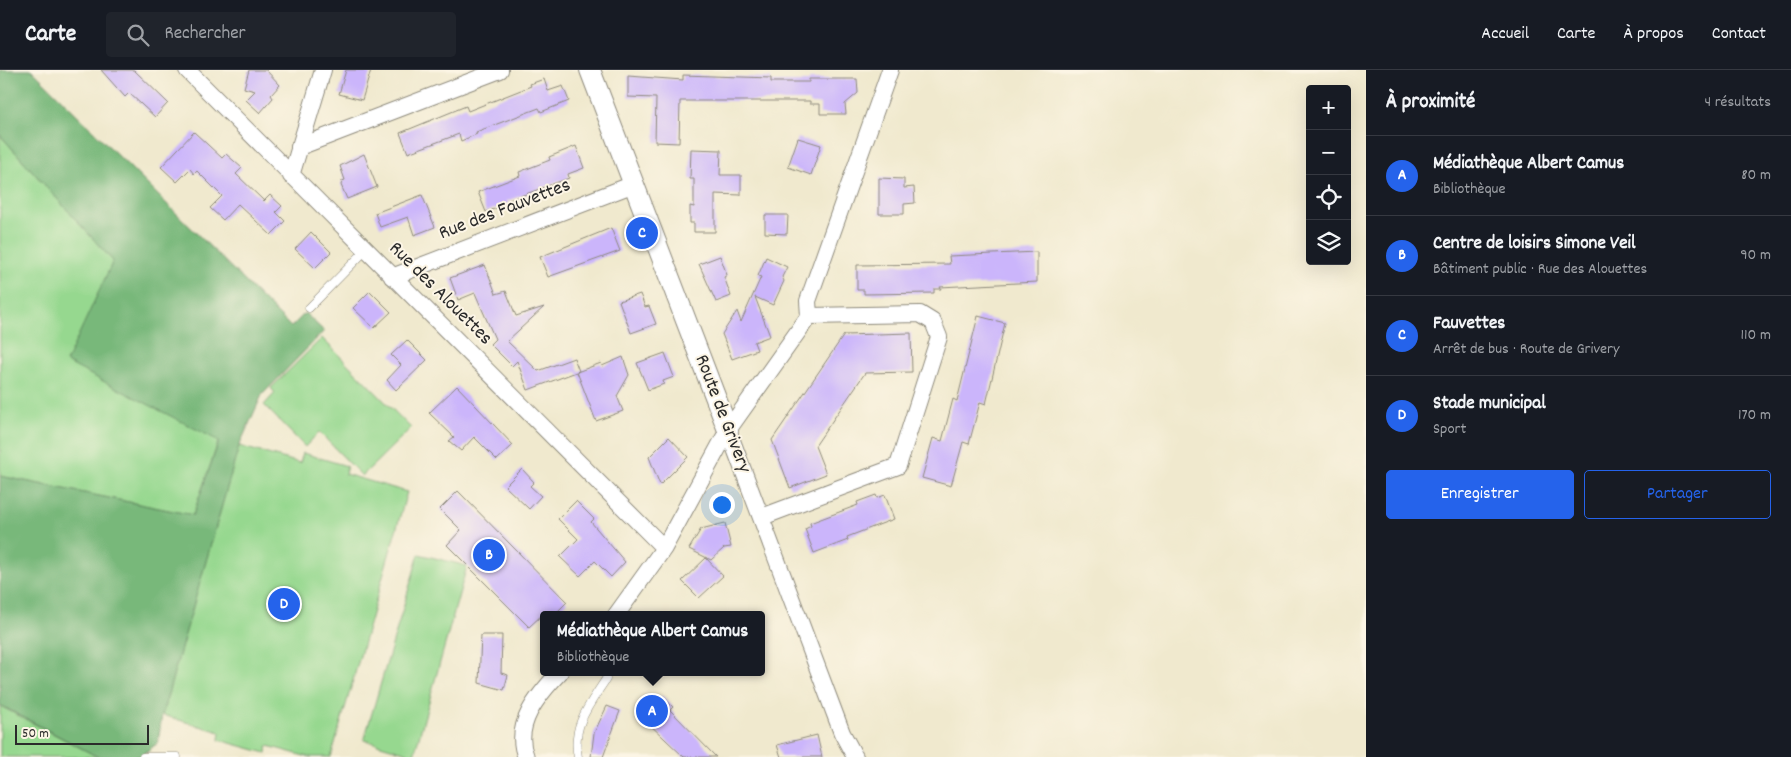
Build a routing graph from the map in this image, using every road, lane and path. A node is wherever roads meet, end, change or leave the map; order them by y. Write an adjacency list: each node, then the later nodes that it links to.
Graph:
1 (187, 70): 7 (street, Rue des Alouettes)
2 (323, 70): 6 (street)
3 (500, 70): 6 (street)
4 (590, 70): 8 (street, Route de Grivery)
5 (890, 70): 12 (street)
6 (299, 147): 7 (street)
7 (291, 176): 9 (street, Rue des Alouettes)
8 (634, 184): 10 (street, Rue des Fauvettes); 13 (street, Route de Grivery)
9 (366, 250): 10 (street, Rue des Alouettes); 11 (lane)
10 (392, 277): 15 (street, Rue des Alouettes)
11 (310, 308)
12 (808, 316): 13 (street); 14 (street)
13 (728, 430): 14 (street, Route de Grivery); 15 (street)
14 (762, 517): 23 (street, Route de Grivery)
15 (664, 548): 16 (street)
16 (619, 611)
17 (556, 676): 21 (street)
18 (606, 679): 22 (lane)
19 (142, 757): 20 (lane)
20 (177, 757)
21 (526, 757)
22 (578, 757)
23 (855, 757)

